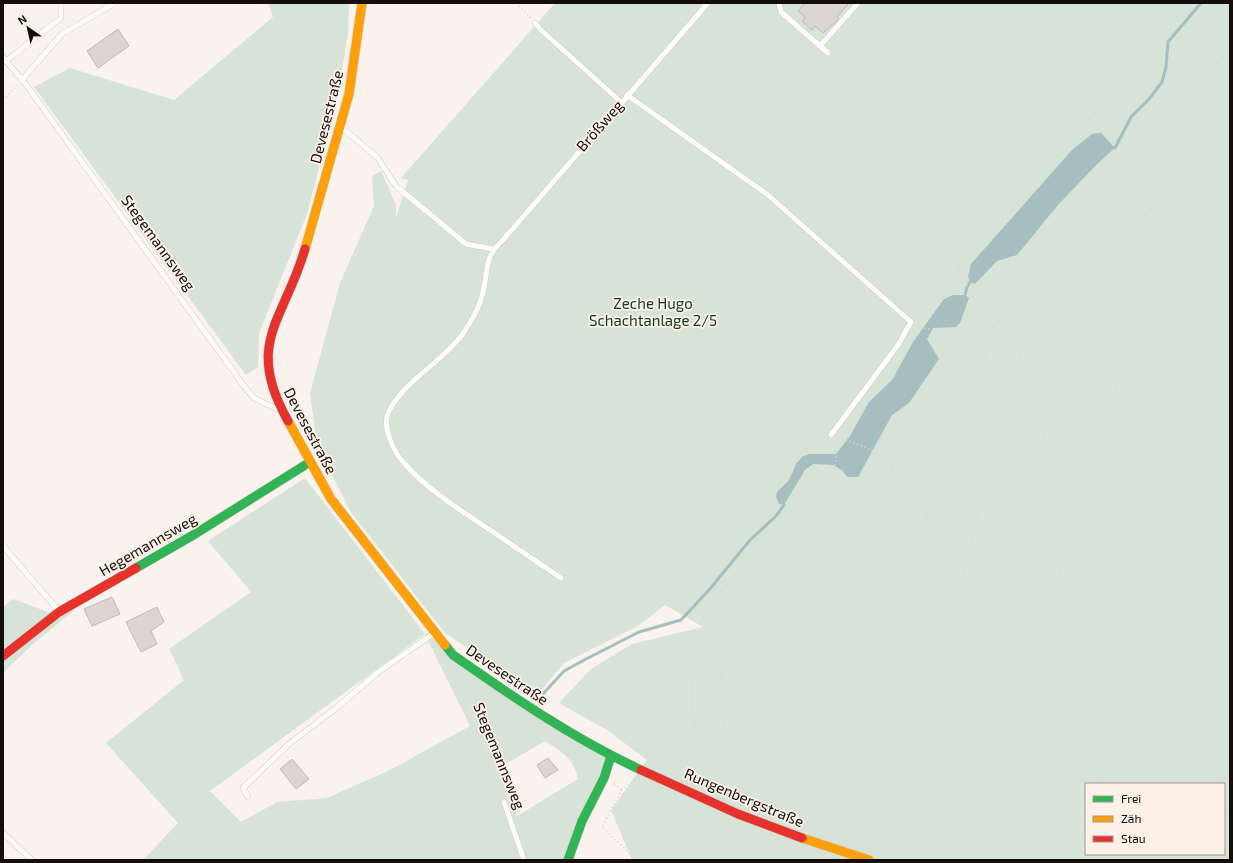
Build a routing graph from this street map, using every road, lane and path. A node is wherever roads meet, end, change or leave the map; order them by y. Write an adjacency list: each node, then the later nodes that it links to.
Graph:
1 (61, 3): 13 (lane, Stegemannsweg)
2 (115, 3): 14 (lane)
3 (362, 3): 20 (street, Devesestraße)
4 (516, 3): 9 (path)
5 (708, 3): 15 (lane, Brößweg)
6 (779, 3): 10 (lane)
7 (858, 3): 10 (lane)
8 (1191, 3): 24 (path)
9 (536, 23): 18 (lane)
10 (820, 46): 12 (lane)
11 (1230, 48): 27 (path)
12 (828, 53)
13 (5, 59): 14 (lane, Stegemannsweg)
14 (22, 80): 17 (path); 30 (lane, Stegemannsweg)
15 (627, 95): 18 (lane, Brößweg); 26 (lane)
16 (1230, 98): 35 (path)
17 (3, 100)
18 (621, 102): 23 (lane, Brößweg)
19 (1230, 121): 39 (path)
20 (341, 127): 23 (lane); 30 (street, Devesestraße)
21 (1230, 158): 51 (path)
22 (1230, 221): 48 (path)
23 (493, 249): 40 (lane)
24 (957, 268): 26 (path); 27 (path)
25 (1230, 270): 45 (path)
26 (911, 322): 27 (path); 31 (lane)
27 (982, 336): 29 (path)
28 (1230, 338): 37 (path)
29 (980, 340): 33 (path); 35 (path)
30 (282, 411): 32 (street, Devesestraße)
31 (831, 435): 40 (path)
32 (310, 462): 41 (street, Hegemannsweg); 42 (street, Devesestraße)
33 (892, 466): 46 (path); 50 (path)
34 (1230, 490): 38 (path)
35 (924, 520): 39 (path); 58 (path)
36 (3, 546): 41 (lane)
37 (1230, 547)
38 (1152, 554)
39 (966, 564): 56 (path)
40 (561, 578)
41 (59, 612): 43 (street, Hegemannsweg)
42 (434, 633): 53 (street, Devesestraße); 59 (lane)
43 (3, 656)
44 (446, 663): 60 (path, Stegemannsweg)
45 (1230, 670)
46 (723, 672): 47 (path); 49 (path)
47 (709, 695): 49 (path); 50 (path)
48 (1230, 704)
49 (724, 712): 62 (path)
50 (695, 724): 52 (path)
51 (1230, 743)
52 (647, 755)
53 (610, 756): 65 (street); 67 (street, Rungenbergstraße)
54 (637, 778): 66 (path)
55 (1230, 778): 57 (path)
56 (1103, 783)
57 (1217, 783)
58 (1085, 796)
59 (248, 797)
60 (504, 802): 64 (lane, Stegemannsweg)
61 (3, 833): 63 (lane)
62 (1085, 834)
63 (32, 860)
64 (524, 860)
65 (568, 860)
66 (637, 860)
67 (869, 860)

